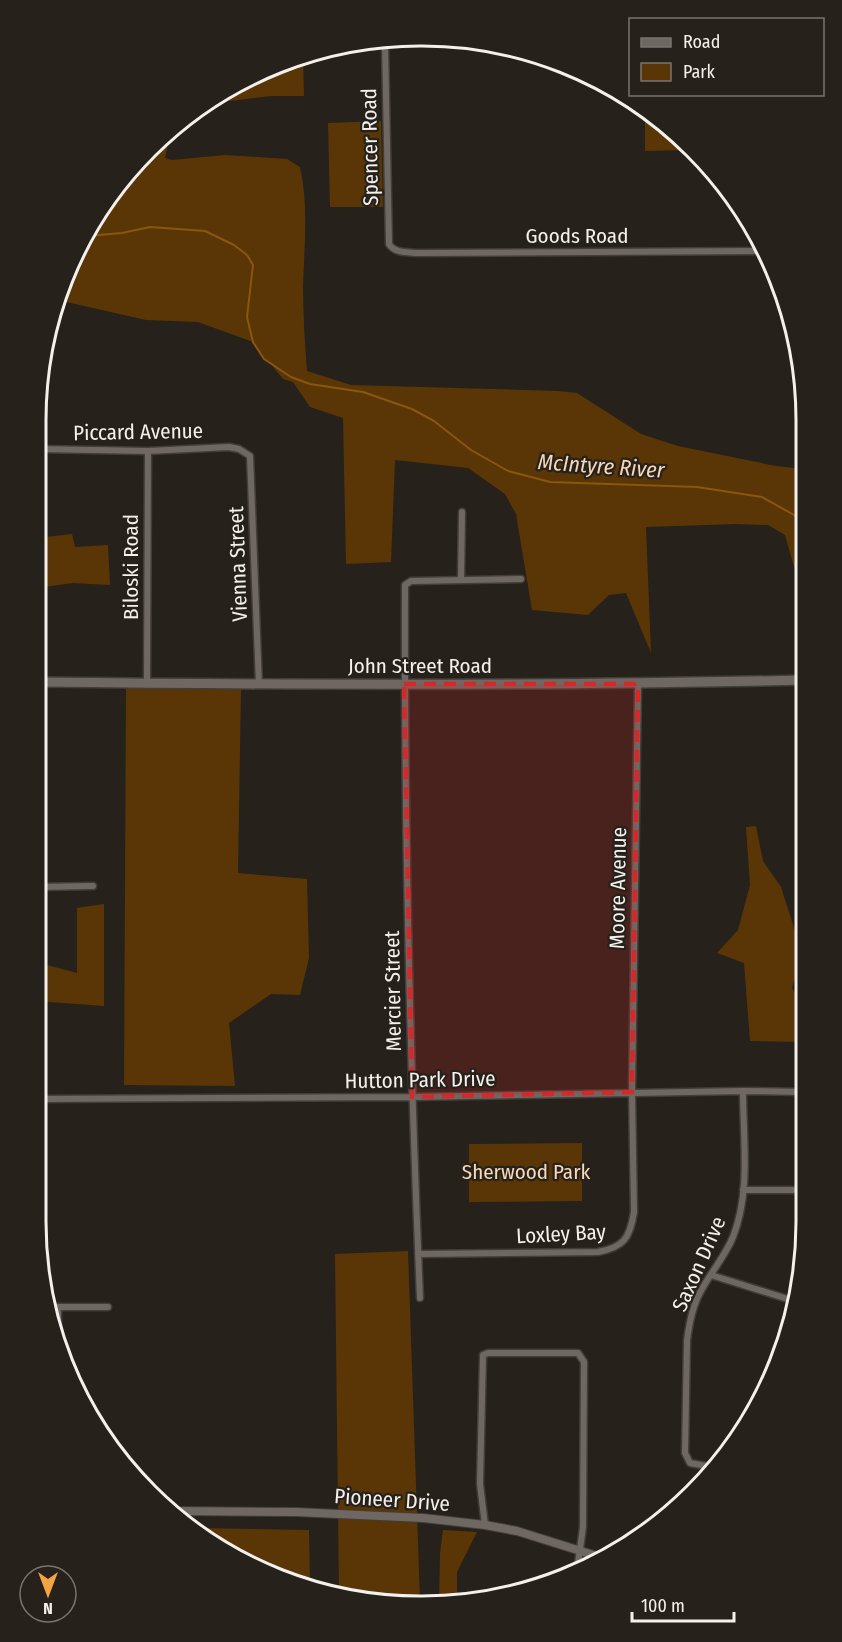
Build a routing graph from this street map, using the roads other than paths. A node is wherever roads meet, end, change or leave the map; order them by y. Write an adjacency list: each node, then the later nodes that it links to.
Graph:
1 (385, 48): 2 (street, Spencer Road)
2 (391, 248): 3 (street, Goods Road)
3 (755, 251)
4 (239, 448): 6 (street, Piccard Avenue); 15 (street, Vienna Street)
5 (47, 449): 6 (street, Piccard Avenue)
6 (148, 451): 12 (street, Biloski Road)
7 (462, 512): 9 (street)
8 (521, 579): 9 (street)
9 (461, 580): 13 (street, Mercier Street)
10 (796, 680): 14 (main road, John Street Road)
11 (47, 682): 12 (main road, John Street Road)
12 (147, 683): 15 (main road, John Street Road)
13 (405, 684): 14 (main road, John Street Road); 15 (main road, John Street Road); 21 (street, Mercier Street)
14 (638, 684): 19 (street, Moore Avenue)
15 (259, 685)
16 (93, 886): 17 (street)
17 (47, 887)
18 (743, 1091): 19 (street, Hutton Park Drive); 20 (street, Hutton Park Drive); 23 (street, Saxon Drive)
19 (632, 1092): 21 (street, Hutton Park Drive); 25 (street, Loxley Bay)
20 (796, 1092)
21 (412, 1097): 22 (street, Hutton Park Drive); 25 (street, Mercier Street)
22 (47, 1100)
23 (743, 1190): 24 (street); 26 (street, Saxon Drive)
24 (793, 1190)
25 (418, 1254): 27 (street, Mercier Street)
26 (711, 1275): 28 (street); 32 (street, Saxon Drive)
27 (420, 1298)
28 (787, 1299)
29 (58, 1307): 30 (street); 31 (street)
30 (108, 1307)
31 (58, 1313)
32 (705, 1466)
33 (184, 1511): 34 (street, Pioneer Drive)
34 (485, 1525): 35 (street, Pioneer Drive); 35 (street)
35 (579, 1550): 36 (street, Pioneer Drive); 37 (street)
36 (592, 1554)
37 (578, 1561)

